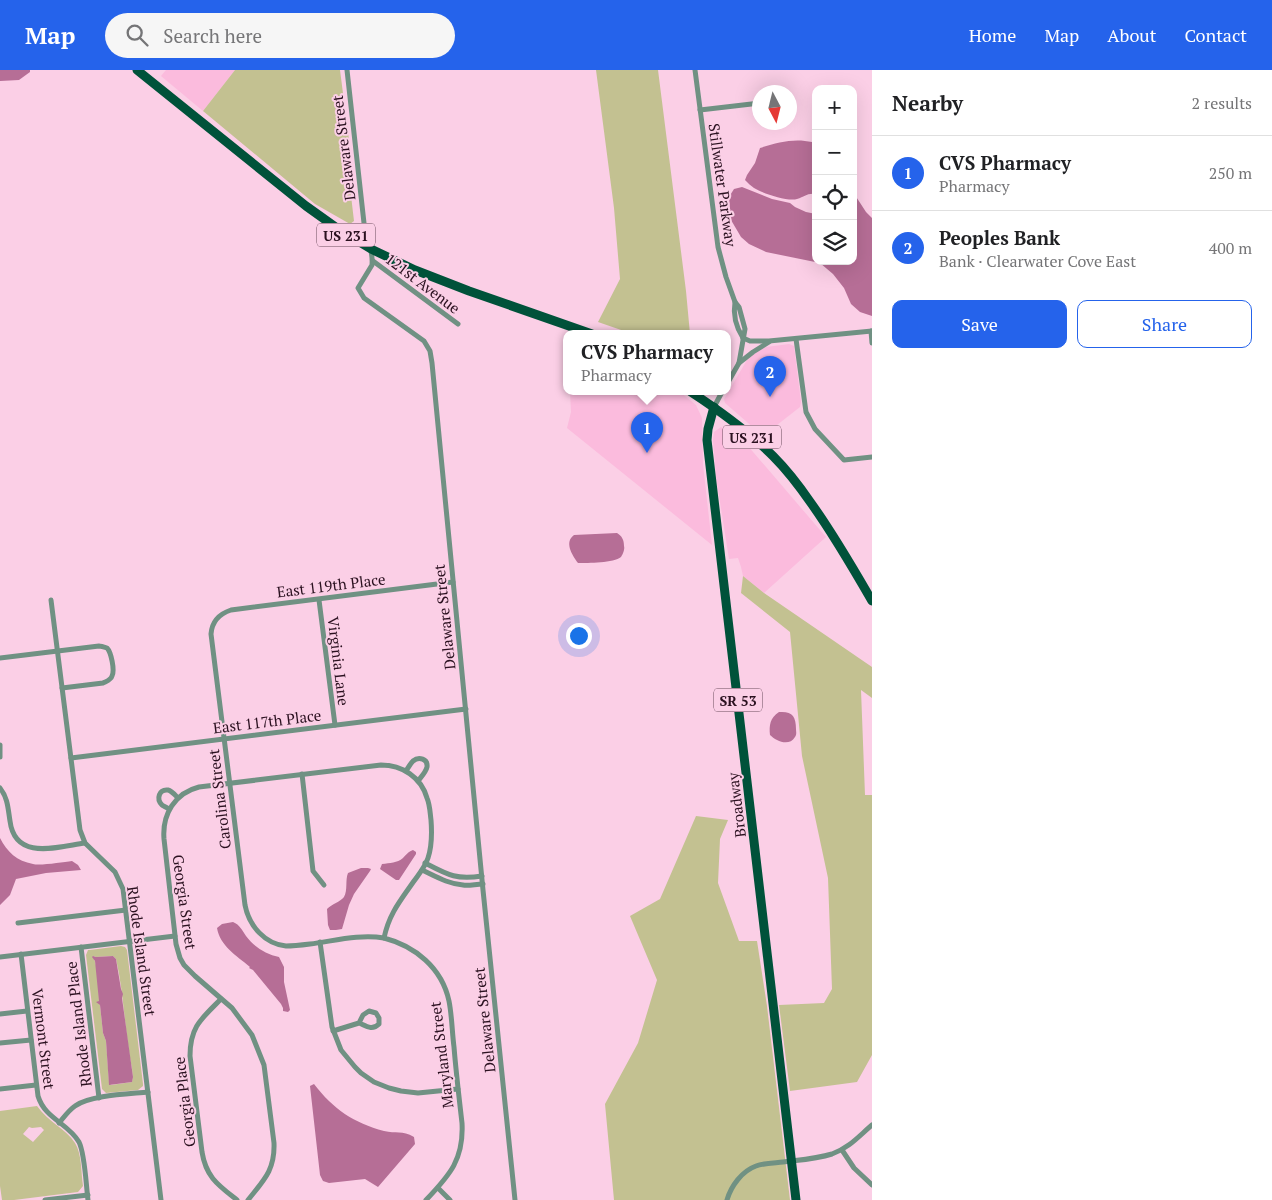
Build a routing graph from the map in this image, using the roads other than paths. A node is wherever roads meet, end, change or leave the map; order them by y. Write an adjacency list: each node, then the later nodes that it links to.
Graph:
1 (138, 70): 6 (main road, US 231)
2 (346, 70): 6 (street, Delaware Street)
3 (695, 70): 5 (street, Stillwater Parkway)
4 (752, 104): 5 (street)
5 (700, 110): 11 (street, Stillwater Parkway)
6 (371, 249): 7 (street, Delaware Street); 9 (main road, US 231)
7 (372, 261): 8 (street, 121st Avenue); 21 (street, Delaware Street)
8 (458, 324)
9 (581, 330)
10 (871, 331): 12 (street); 14 (street)
11 (743, 338): 13 (street); 15 (street, Stillwater Parkway)
12 (796, 339): 13 (street); 20 (street)
13 (769, 342): 15 (street)
14 (872, 343)
15 (739, 363): 16 (street, Stillwater Parkway)
16 (731, 377)
17 (696, 395): 19 (main road, US 231)
18 (720, 395): 19 (street)
19 (714, 407): 24 (main road, US 231); 72 (main road, Broadway / SR 53)
20 (872, 457)
21 (453, 582): 23 (street, East 119th Place); 29 (street, Delaware Street)
22 (51, 600): 26 (street)
23 (319, 600): 25 (street, East 119th Place); 30 (street, Virginia Lane)
24 (872, 601)
25 (216, 620): 31 (street, Carolina Street)
26 (57, 651): 27 (street); 28 (street); 28 (street)
27 (0, 658)
28 (62, 688): 34 (street)
29 (466, 709): 30 (street, East 117th Place); 45 (street, Delaware Street)
30 (335, 725): 31 (street, East 117th Place)
31 (225, 739): 34 (street, East 117th Place); 38 (street, Carolina Street)
32 (0, 745): 33 (street)
33 (0, 757)
34 (71, 758): 42 (street)
35 (406, 771): 36 (street); 37 (street); 37 (street)
36 (302, 774): 38 (street); 47 (street)
37 (418, 781): 43 (street)
38 (230, 783): 40 (street, Georgia Street); 53 (street, Carolina Street)
39 (0, 788): 42 (street)
40 (178, 798): 41 (street, Georgia Street); 41 (street)
41 (169, 809): 50 (street, Georgia Street)
42 (85, 843): 48 (street, Rhode Island Street)
43 (426, 864): 44 (street); 45 (street)
44 (422, 870): 46 (street); 51 (street)
45 (482, 876): 46 (street, Delaware Street)
46 (483, 884): 83 (street, Delaware Street)
47 (324, 885)
48 (126, 910): 49 (street); 52 (street, Rhode Island Street)
49 (18, 923)
50 (175, 936): 52 (street); 57 (street, Georgia Street)
51 (384, 938): 53 (street); 66 (street, Maryland Street)
52 (130, 941): 54 (street); 67 (street, Rhode Island Street)
53 (320, 942): 61 (street)
54 (81, 947): 55 (street); 68 (street, Rhode Island Place)
55 (21, 954): 56 (street); 58 (street, Vermont Street)
56 (0, 957)
57 (221, 999): 79 (street, Georgia Place); 80 (street, Georgia Street)
58 (27, 1011): 59 (street); 62 (street, Vermont Street)
59 (0, 1014)
60 (359, 1023): 61 (street)
61 (333, 1031): 66 (street)
62 (31, 1040): 63 (street); 64 (street, Vermont Street)
63 (0, 1043)
64 (36, 1084): 65 (street); 69 (street, Vermont Street)
65 (0, 1089)
66 (458, 1089): 74 (street, Maryland Street)
67 (148, 1092): 68 (street); 78 (street, Rhode Island Street)
68 (99, 1098): 69 (street)
69 (59, 1123): 75 (street, Vermont Street)
70 (872, 1125): 71 (street)
71 (842, 1150): 72 (street); 73 (street)
72 (792, 1161): 76 (street); 84 (main road, Broadway / SR 53)
73 (872, 1185)
74 (438, 1188): 81 (street, Maryland Street); 82 (street)
75 (88, 1197): 77 (street)
76 (727, 1199)
77 (45, 1200)
78 (162, 1200)
79 (236, 1200)
80 (248, 1200)
81 (426, 1200)
82 (450, 1200)
83 (515, 1200)
84 (796, 1200)

